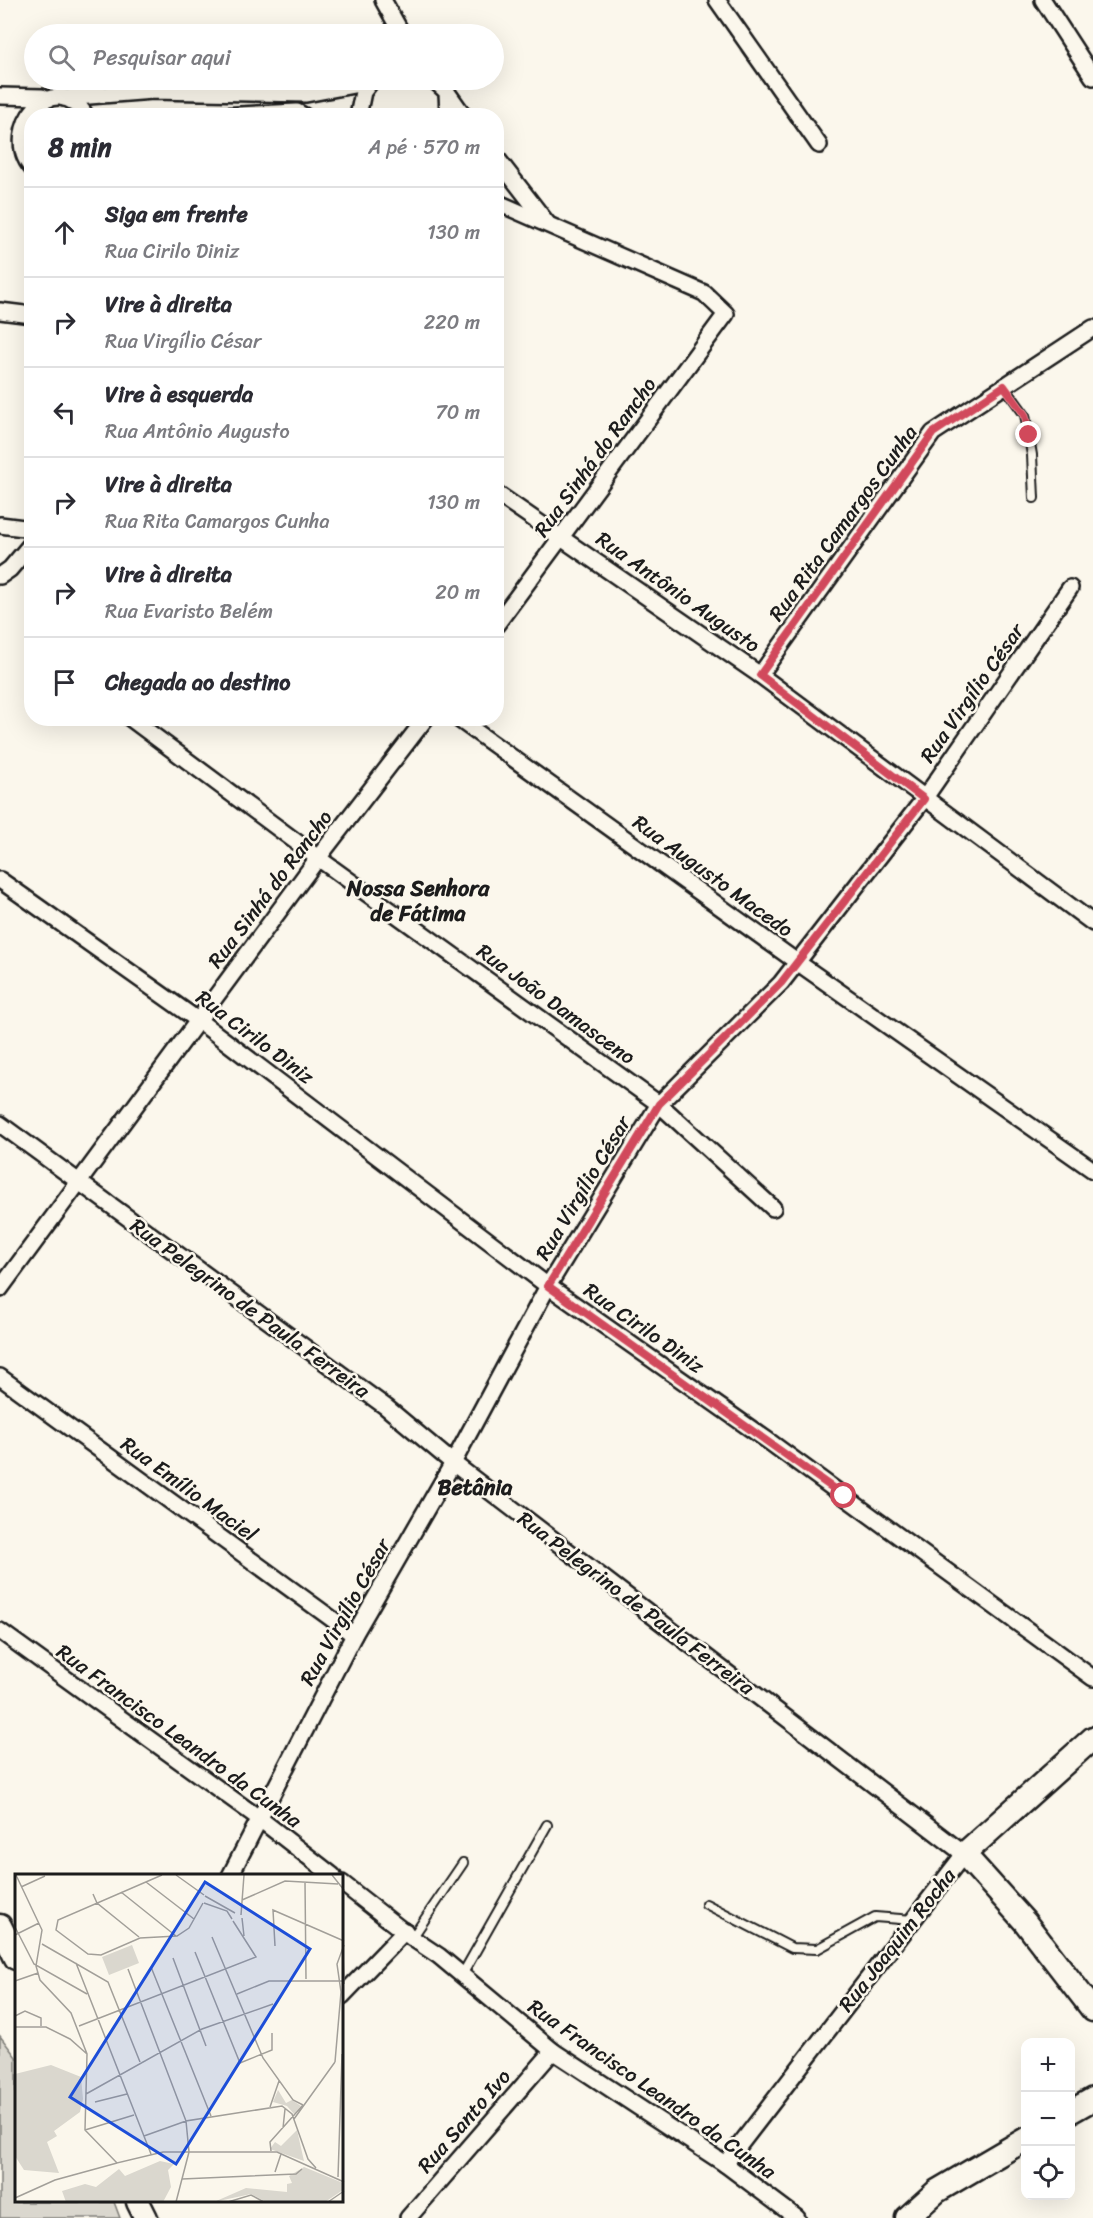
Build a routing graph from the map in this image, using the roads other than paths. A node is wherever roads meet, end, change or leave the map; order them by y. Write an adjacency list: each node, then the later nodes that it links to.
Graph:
1 (383, 0): 4 (street)
2 (717, 0): 18 (street)
3 (1042, 0): 5 (street)
4 (390, 24)
5 (1093, 77)
6 (326, 90): 10 (street)
7 (366, 90): 13 (street)
8 (447, 92): 14 (street); 15 (street)
9 (0, 96): 10 (street)
10 (59, 98): 11 (street); 12 (street)
11 (27, 108)
12 (79, 108)
13 (359, 108)
14 (448, 108)
15 (458, 108)
16 (24, 113): 19 (street)
17 (7, 144): 20 (street)
18 (819, 145)
19 (24, 160)
20 (24, 163)
21 (504, 167): 23 (street)
22 (504, 206): 23 (street)
23 (549, 226): 32 (street, Rua Sinhá do Rancho)
24 (0, 311): 25 (street)
25 (24, 314)
26 (1093, 328): 27 (street, Rua Rita Camargos Cunha)
27 (1004, 386): 29 (lane); 37 (street, Rua Rita Camargos Cunha)
28 (504, 498): 32 (street, Rua Antônio Augusto)
29 (1034, 498)
30 (0, 525): 31 (street)
31 (24, 528)
32 (563, 537): 36 (street, Rua Sinhá do Rancho); 37 (street, Rua Antônio Augusto)
33 (24, 552): 34 (street)
34 (0, 576)
35 (1070, 588): 41 (street, Rua Virgílio César)
36 (504, 614)
37 (760, 675): 41 (street, Rua Antônio Augusto)
38 (141, 726): 42 (street, Rua João Damasceno)
39 (420, 726): 42 (street, Rua Sinhá do Rancho)
40 (468, 726): 45 (street, Rua Augusto Macedo)
41 (924, 799): 44 (street, Rua Antônio Augusto); 45 (street, Rua Virgílio César)
42 (318, 858): 46 (street, Rua Sinhá do Rancho); 47 (street, Rua João Damasceno)
43 (0, 880): 46 (street, Rua Cirilo Diniz)
44 (1093, 923)
45 (797, 962): 47 (street, Rua Virgílio César); 49 (street, Rua Augusto Macedo)
46 (199, 1020): 50 (street, Rua Sinhá do Rancho); 52 (street, Rua Cirilo Diniz)
47 (659, 1104): 51 (street, Rua João Damasceno); 52 (street, Rua Virgílio César)
48 (0, 1124): 50 (street, Rua Pelegrino de Paula Ferreira)
49 (1093, 1170)
50 (78, 1183): 53 (street, Rua Sinhá do Rancho); 55 (street, Rua Pelegrino de Paula Ferreira)
51 (773, 1208)
52 (548, 1286): 55 (street, Rua Virgílio César); 58 (street, Rua Cirilo Diniz)
53 (0, 1289)
54 (0, 1377): 57 (street, Rua Emílio Maciel)
55 (453, 1464): 57 (street, Rua Virgílio César); 62 (street, Rua Pelegrino de Paula Ferreira)
56 (0, 1631): 60 (street, Rua Francisco Leandro da Cunha)
57 (354, 1635): 60 (street, Rua Virgílio César)
58 (1093, 1678)
59 (1093, 1738): 62 (main road, Rua Joaquim Rocha)
60 (260, 1819): 64 (street, Rua Virgílio César); 65 (street, Rua Francisco Leandro da Cunha)
61 (547, 1825): 72 (lane)
62 (964, 1854): 68 (street, Rua Joaquim Rocha); 74 (main road, Rua Pelegrino de Paula Ferreira)
63 (463, 1863): 70 (lane)
64 (231, 1874)
65 (330, 1874)
66 (344, 1885): 70 (street, Rua Francisco Leandro da Cunha)
67 (706, 1904): 68 (lane)
68 (913, 1920): 79 (street, Rua Joaquim Rocha)
69 (0, 1926): 71 (main road)
70 (409, 1935): 72 (street, Rua Francisco Leandro da Cunha); 73 (street)
71 (15, 1956)
72 (462, 1976): 75 (street, Rua Francisco Leandro da Cunha)
73 (344, 1994)
74 (1093, 2010)
75 (553, 2051): 79 (street, Rua Francisco Leandro da Cunha); 82 (street, Rua Santo Ivo)
76 (1093, 2099): 77 (main road)
77 (1075, 2110)
78 (1021, 2142): 84 (main road)
79 (725, 2164): 83 (street, Rua Francisco Leandro da Cunha)
80 (138, 2203): 81 (main road)
81 (146, 2218)
82 (408, 2218)
83 (797, 2218)
84 (907, 2218)

